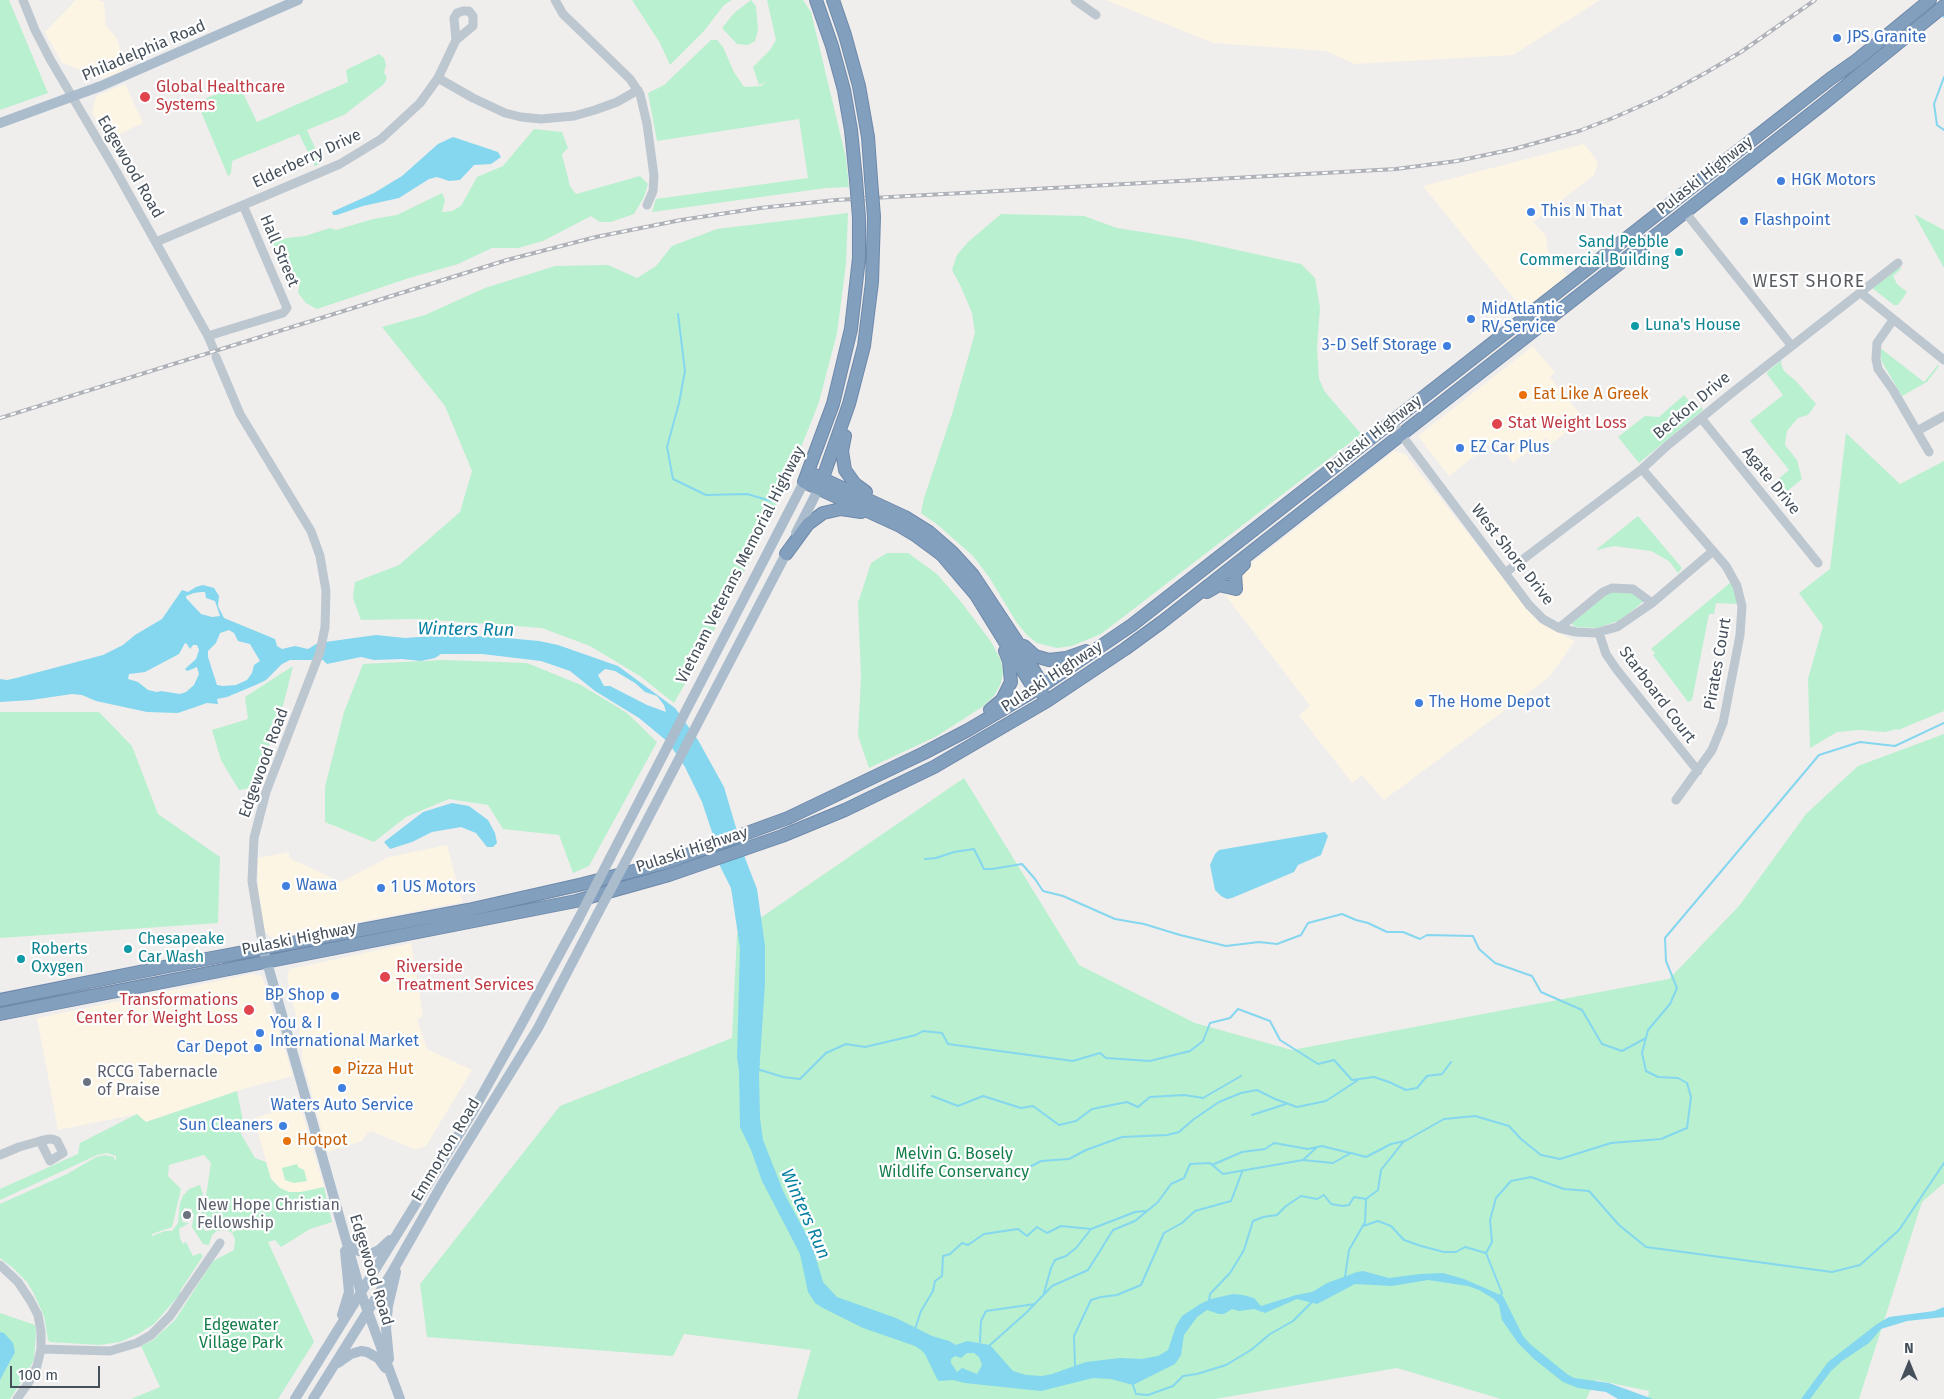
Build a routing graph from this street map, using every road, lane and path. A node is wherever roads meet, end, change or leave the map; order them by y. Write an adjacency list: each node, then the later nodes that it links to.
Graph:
1 (23, 0): 13 (street, Edgewood Road)
2 (298, 0): 13 (main road, Philadelphia Road)
3 (555, 0): 12 (street)
4 (816, 0): 33 (highway, Vietnam Veterans Memorial Highway, bridge)
5 (833, 0): 25 (highway, Vietnam Veterans Memorial Highway, bridge)
6 (1075, 0): 9 (street)
7 (1930, 0): 28 (highway, Pulaski Highway)
8 (1944, 6): 17 (highway, Pulaski Highway)
9 (1096, 15)
10 (456, 40): 11 (street, Elderberry Drive)
11 (438, 78): 12 (street); 16 (street, Elderberry Drive)
12 (638, 90): 15 (street)
13 (73, 97): 14 (main road, Philadelphia Road); 18 (street, Edgewood Road)
14 (0, 123)
15 (647, 205)
16 (243, 206): 18 (street, Elderberry Drive); 22 (street, Hall Street)
17 (1685, 212): 23 (street); 30 (highway, Pulaski Highway)
18 (156, 242): 22 (street, Edgewood Road)
19 (1898, 263): 20 (street, Beckon Drive)
20 (1861, 293): 21 (street); 23 (street, Beckon Drive)
21 (1893, 320): 24 (street); 29 (street)
22 (208, 336): 56 (street, Edgewood Road)
23 (1791, 346): 27 (street, Beckon Drive)
24 (1944, 360)
25 (849, 404): 34 (highway, Vietnam Veterans Memorial Highway); 36 (highway)
26 (1944, 416): 29 (street)
27 (1701, 418): 32 (street, Beckon Drive); 40 (street, Agate Drive)
28 (1391, 421): 30 (street, West Shore Drive); 48 (highway, Pulaski Highway)
29 (1917, 431): 31 (street)
30 (1401, 434): 37 (highway, Pulaski Highway); 41 (street, West Shore Drive)
31 (1929, 452)
32 (1642, 469): 38 (street, Pirates Court); 41 (street, Beckon Drive)
33 (806, 477): 34 (highway); 55 (main road, Vietnam Veterans Memorial Highway, bridge)
34 (821, 483): 35 (highway); 36 (highway); 39 (main road, Vietnam Veterans Memorial Highway)
35 (880, 516): 39 (highway); 43 (highway)
36 (906, 517): 47 (highway)
37 (1266, 540): 44 (highway, Pulaski Highway); 44 (highway)
38 (1713, 551): 42 (street, West Shore Drive); 52 (street, Pirates Court)
39 (786, 554): 54 (main road, Vietnam Veterans Memorial Highway, bridge)
40 (1818, 564)
41 (1505, 572): 45 (street, West Shore Drive)
42 (1652, 603): 45 (street); 46 (street, West Shore Drive)
43 (986, 611): 49 (highway); 51 (highway)
44 (1162, 622): 50 (highway, Pulaski Highway)
45 (1559, 628): 46 (street, West Shore Drive)
46 (1599, 632): 52 (street, Starboard Court)
47 (1016, 640): 48 (highway); 49 (highway)
48 (1104, 644): 49 (highway, Pulaski Highway)
49 (1038, 686): 50 (highway); 51 (highway, Pulaski Highway)
50 (1047, 701): 57 (highway, Pulaski Highway)
51 (949, 740): 56 (highway, Pulaski Highway)
52 (1698, 772): 53 (street, Pirates Court)
53 (1676, 800)
54 (598, 913): 65 (main road, Emmorton Road)
55 (579, 918): 62 (main road, Emmorton Road)
56 (263, 948): 57 (main road, Edgewood Road); 58 (highway, Pulaski Highway)
57 (267, 962): 59 (highway, Pulaski Highway); 63 (main road, Edgewood Road)
58 (0, 1000)
59 (0, 1014)
60 (40, 1141): 61 (street)
61 (0, 1155)
62 (399, 1232): 63 (main road); 67 (main road, Emmorton Road)
63 (344, 1235): 67 (main road, Edgewood Road); 69 (main road)
64 (220, 1243): 70 (street)
65 (408, 1246): 68 (main road, Emmorton Road); 72 (main road)
66 (0, 1266): 70 (street)
67 (361, 1293): 68 (main road, Edgewood Road); 69 (main road, Emmorton Road)
68 (367, 1312): 71 (main road, Emmorton Road); 72 (main road, Edgewood Road)
69 (331, 1340): 74 (main road, Emmorton Road)
70 (41, 1348): 73 (street)
71 (330, 1371): 72 (main road); 75 (main road, Emmorton Road)
72 (392, 1377): 76 (main road, Edgewood Road)
73 (17, 1399)
74 (295, 1399)
75 (313, 1399)
76 (400, 1399)

